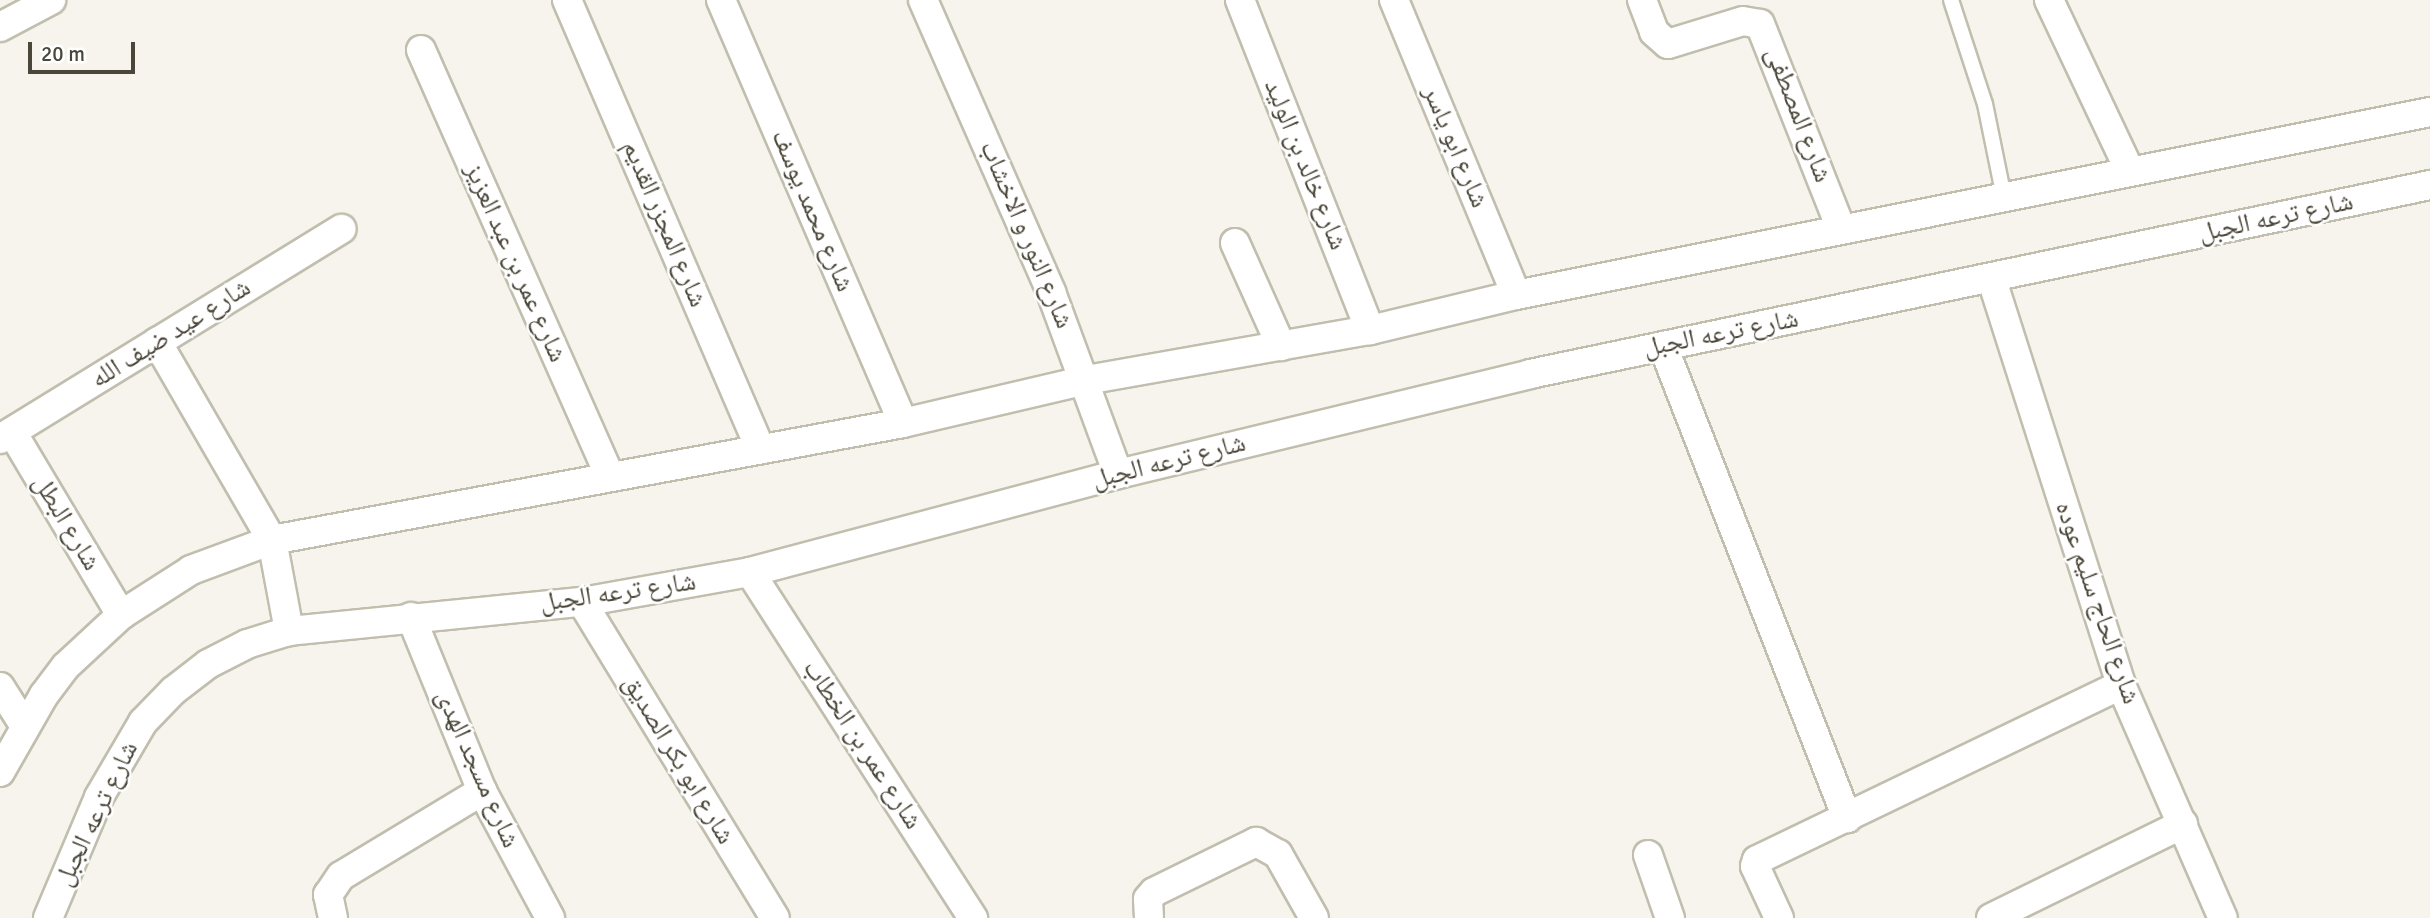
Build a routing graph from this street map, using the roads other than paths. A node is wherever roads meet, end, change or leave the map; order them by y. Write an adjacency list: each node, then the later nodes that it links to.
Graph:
1 (51, 0): 10 (street)
2 (567, 0): 28 (street, شارع المجزر القديم)
3 (721, 0): 26 (street, شارع محمد يوسف)
4 (923, 0): 25 (street, شارع النور و الاخشاب)
5 (1240, 0): 21 (street, شارع خالد بن الوليد)
6 (1394, 0): 20 (street, شارع ابو ياسر)
7 (1642, 0): 17 (street, شارع المصطفى)
8 (1951, 0): 15 (lane)
9 (2049, 0): 13 (street)
10 (0, 27)
11 (421, 50): 30 (street, شارع عمر بن عبد العزيز)
12 (2430, 112): 13 (street)
13 (2130, 171): 15 (street)
14 (2430, 185): 19 (street, شارع ترعه الجبل)
15 (2004, 197): 17 (street)
16 (342, 229): 22 (street, شارع عيد ضيف الله)
17 (1841, 229): 20 (street)
18 (1235, 243): 23 (street)
19 (1992, 280): 24 (street, شارع ترعه الجبل); 37 (street, شارع الحاج سليم عوده)
20 (1516, 295): 21 (street)
21 (1370, 330): 23 (street)
22 (158, 342): 27 (street, شارع عيد ضيف الله); 31 (street)
23 (1281, 346): 25 (street)
24 (1663, 346): 29 (street, شارع ترعه الجبل); 42 (street)
25 (1086, 380): 26 (street); 29 (street, شارع النور و الاخشاب)
26 (903, 423): 28 (street)
27 (6, 435): 34 (street, شارع البطل)
28 (760, 449): 30 (street)
29 (1118, 474): 32 (street, شارع ترعه الجبل)
30 (610, 477): 31 (street)
31 (272, 540): 34 (street); 36 (street)
32 (750, 572): 33 (street, شارع ترعه الجبل); 49 (street, شارع عمر بن الخطاب)
33 (582, 602): 35 (street, شارع ترعه الجبل); 48 (street, شارع ابو بكر الصديق)
34 (121, 615): 39 (street)
35 (411, 617): 36 (street, شارع ترعه الجبل); 41 (street, شارع مسجد الهدى)
36 (289, 631): 45 (street, شارع ترعه الجبل)
37 (2121, 685): 42 (street); 43 (street, شارع الحاج سليم عوده)
38 (0, 687): 39 (street)
39 (24, 725): 40 (street)
40 (0, 772)
41 (482, 791): 46 (street); 47 (street, شارع مسجد الهدى)
42 (1847, 818): 53 (street)
43 (2183, 824): 54 (street); 55 (street, شارع الحاج سليم عوده)
44 (1647, 855): 52 (street)
45 (48, 918)
46 (333, 918)
47 (550, 918)
48 (775, 918)
49 (973, 918)
50 (1149, 918): 51 (street)
51 (1314, 918)
52 (1670, 918)
53 (1779, 918)
54 (1991, 918)
55 (2222, 918)

